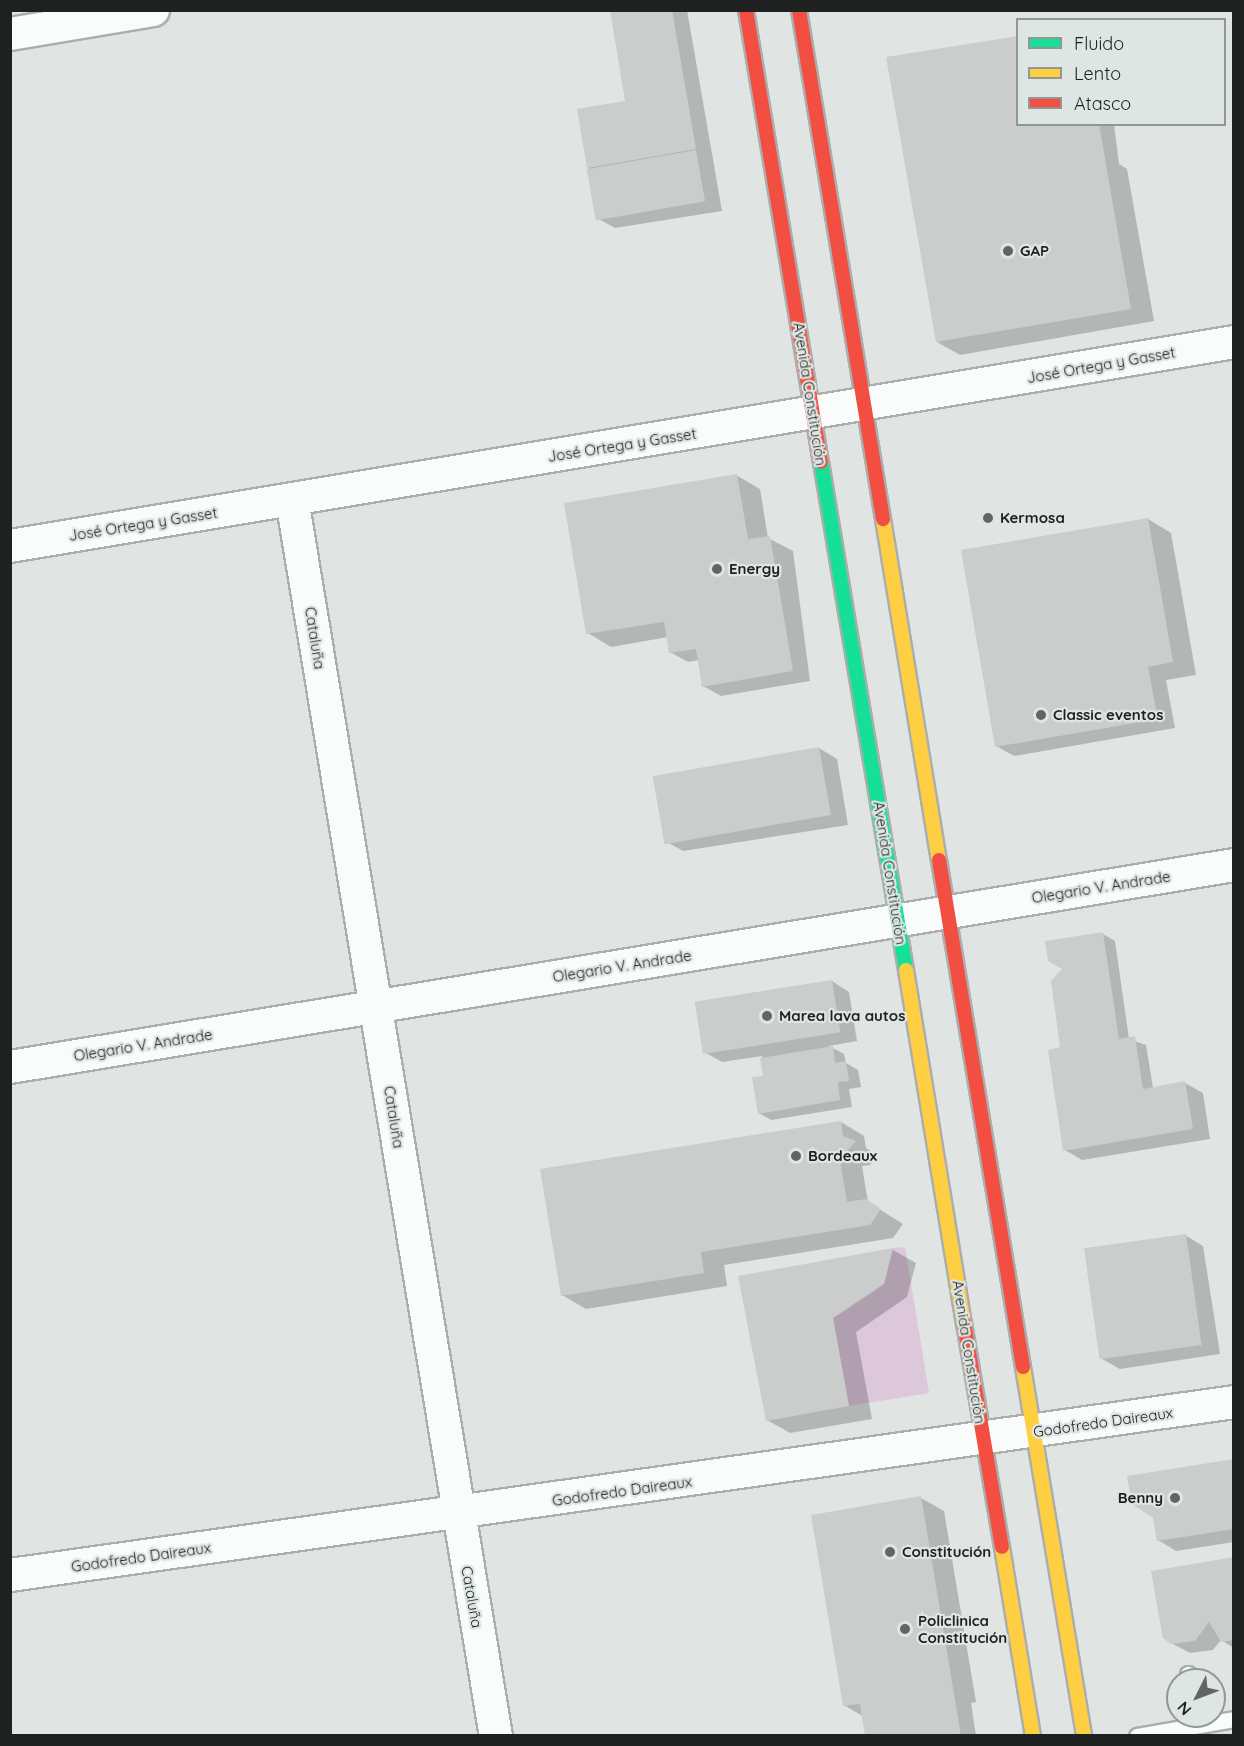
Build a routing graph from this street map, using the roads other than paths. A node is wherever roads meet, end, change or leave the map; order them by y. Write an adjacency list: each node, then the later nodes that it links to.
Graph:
1 (153, 10): 4 (street)
2 (746, 10): 7 (main road, Avenida Constitución)
3 (799, 10): 6 (main road)
4 (10, 34)
5 (1233, 342): 6 (street, José Ortega y Gasset)
6 (864, 405): 7 (street, José Ortega y Gasset); 11 (main road)
7 (813, 414): 8 (street, José Ortega y Gasset); 12 (main road, Avenida Constitución)
8 (292, 499): 9 (street, José Ortega y Gasset); 13 (street, Cataluña)
9 (10, 546)
10 (1233, 865): 11 (street, Olegario V. Andrade)
11 (948, 912): 12 (street, Olegario V. Andrade); 16 (main road)
12 (898, 921): 13 (street, Olegario V. Andrade); 17 (main road, Avenida Constitución)
13 (376, 1007): 14 (street, Olegario V. Andrade); 18 (street, Cataluña)
14 (10, 1067)
15 (1233, 1402): 16 (street, Godofredo Daireaux)
16 (1034, 1432): 17 (street, Godofredo Daireaux); 23 (main road)
17 (983, 1439): 18 (street, Godofredo Daireaux); 22 (main road, Avenida Constitución)
18 (458, 1514): 19 (street, Godofredo Daireaux); 21 (street, Cataluña)
19 (10, 1575)
20 (1186, 1728): 24 (lane)
21 (496, 1736)
22 (1033, 1736)
23 (1084, 1736)
24 (1137, 1736)

